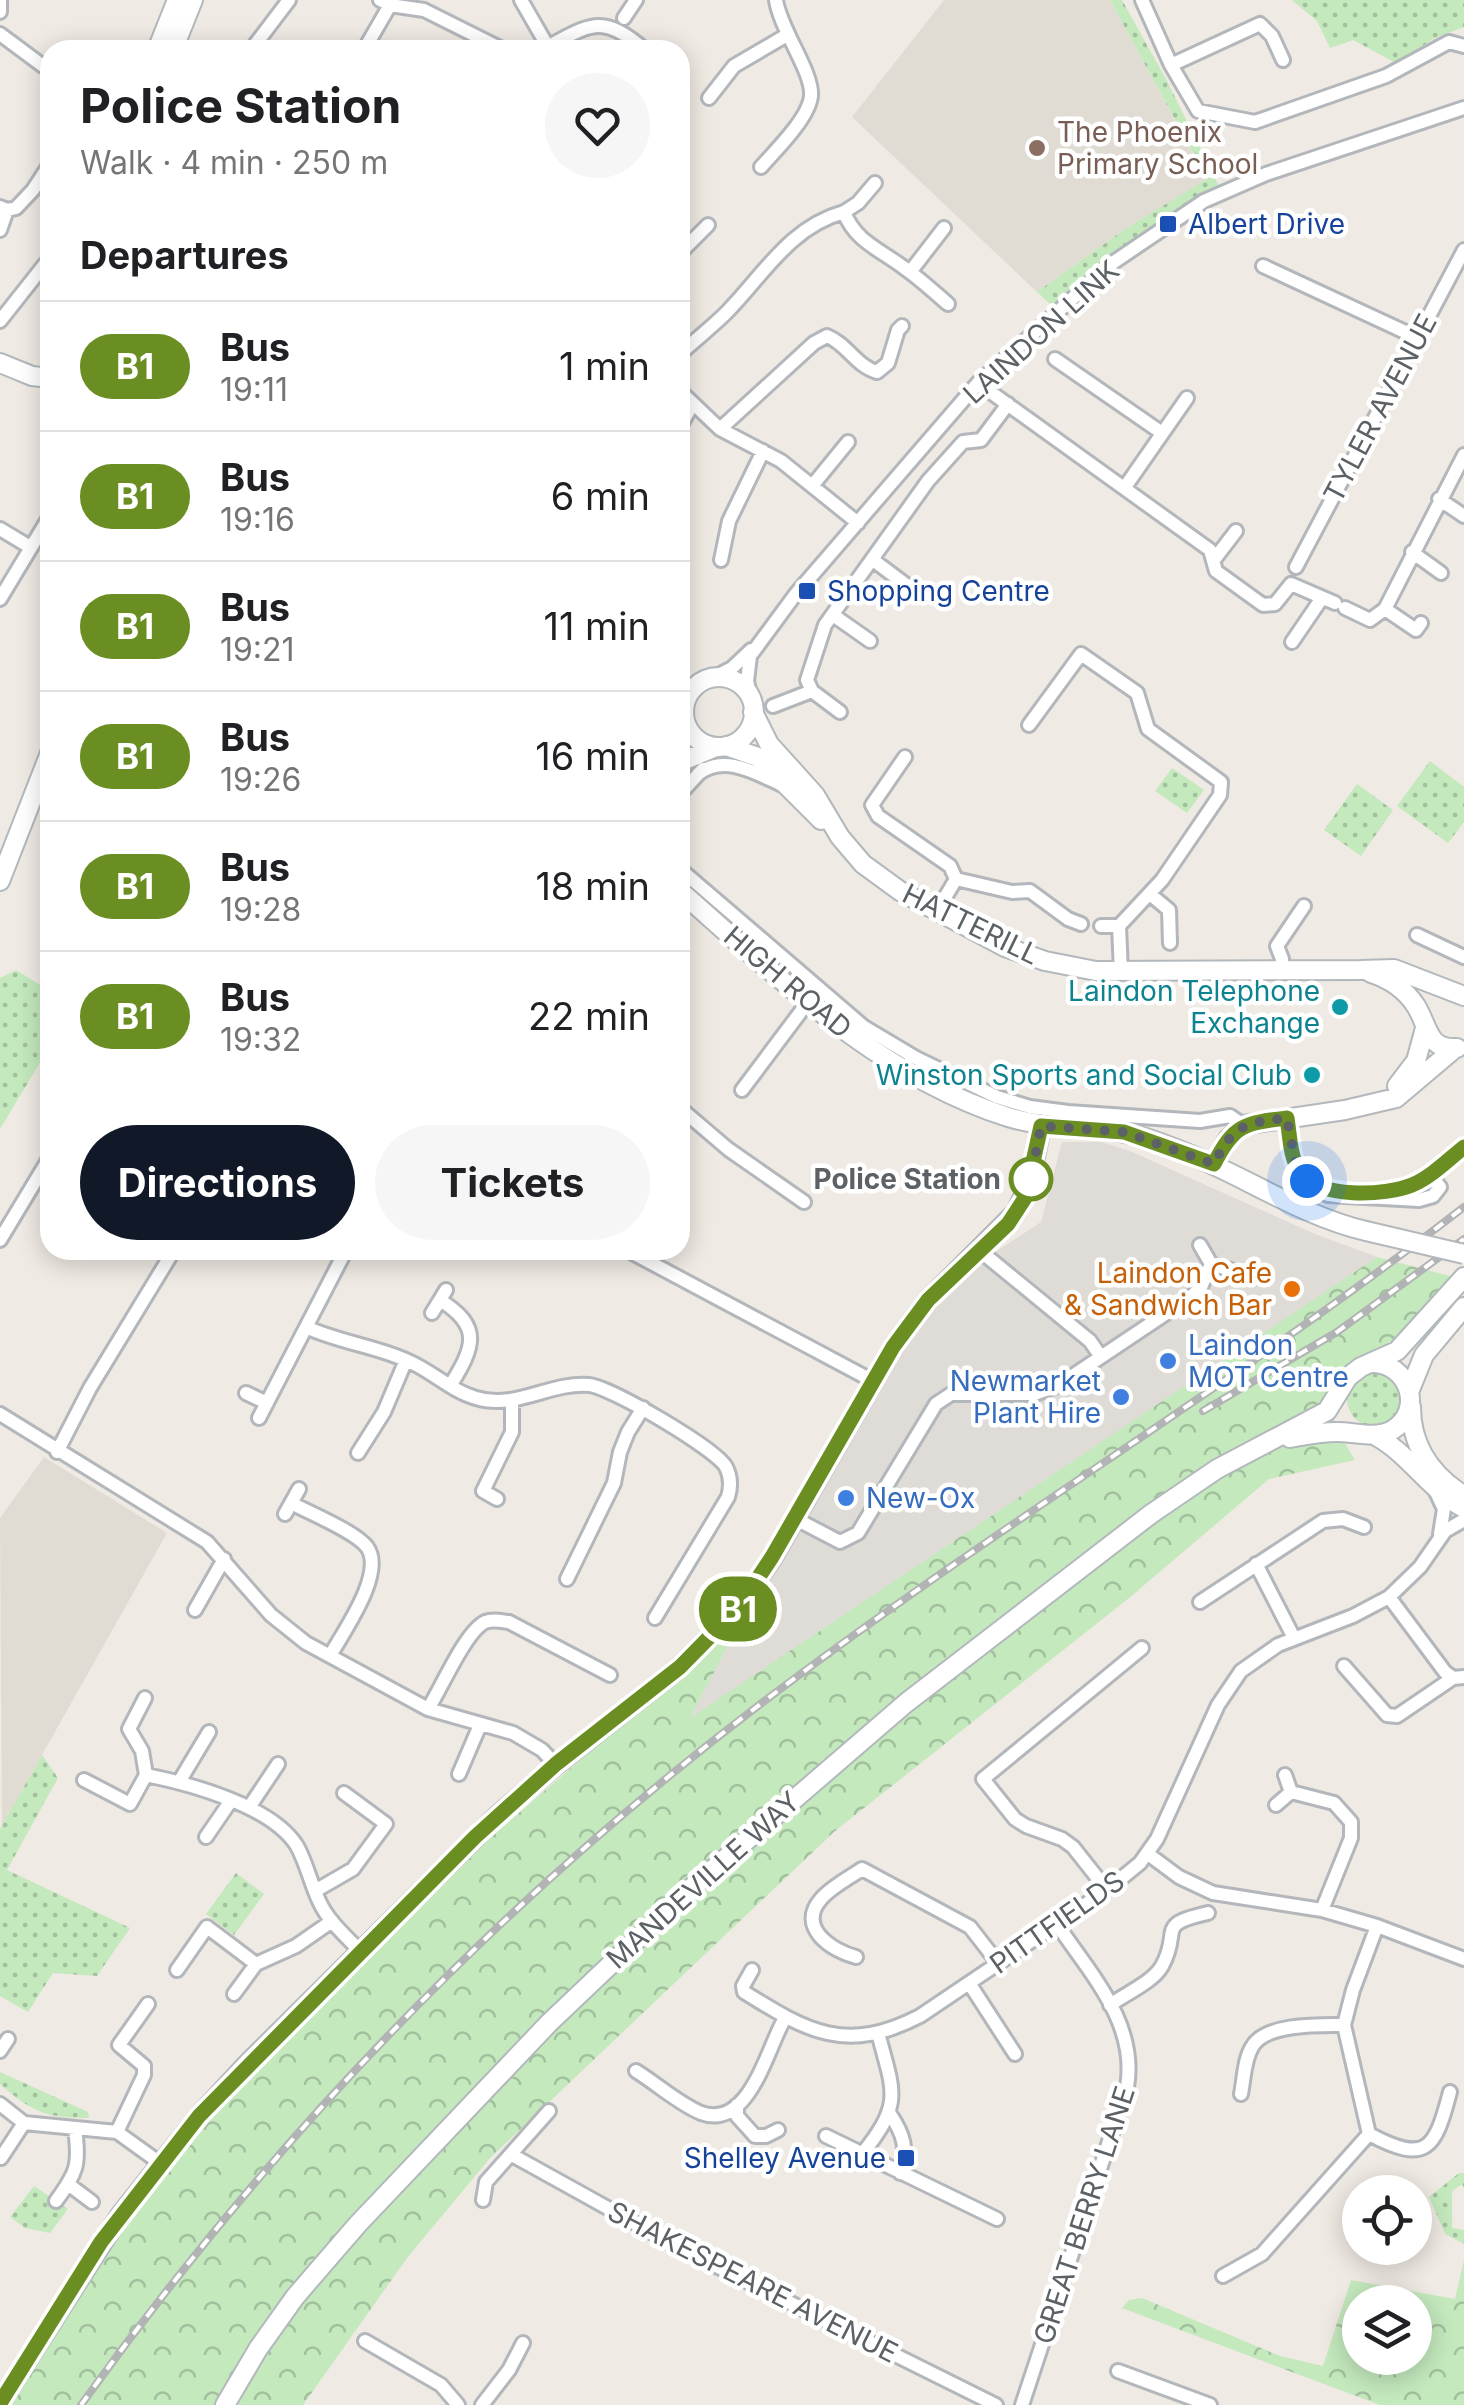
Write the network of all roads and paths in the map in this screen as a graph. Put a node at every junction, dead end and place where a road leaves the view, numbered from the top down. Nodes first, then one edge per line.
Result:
1 (0, 0) edge
2 (177, 0) edge
3 (193, 0) edge
4 (289, 0) edge
5 (520, 0) edge
6 (636, 0) edge
7 (776, 0) edge
8 (1142, 0) edge
9 (385, 3) edge
10 (425, 5) edge
11 (0, 12) edge
12 (624, 18) dead end
13 (0, 34) edge
14 (787, 35) junction
15 (161, 40) edge
16 (177, 40) edge
17 (259, 40) edge
18 (368, 40) edge
19 (486, 40) edge
20 (541, 40) edge
21 (563, 40) edge
22 (633, 40) edge
23 (1464, 46) edge
24 (1283, 60) dead end
25 (40, 64) edge
26 (1171, 65) junction
27 (710, 98) dead end
28 (1464, 108) edge
29 (760, 167) dead end
30 (40, 179) edge
31 (876, 183) dead end
32 (3, 208) edge
33 (844, 212) junction
34 (708, 226) dead end
35 (944, 228) dead end
36 (0, 230) edge
37 (690, 243) edge
38 (1464, 250) edge
39 (1263, 266) dead end
40 (40, 270) edge
41 (910, 272) junction
42 (948, 304) dead end
43 (0, 321) edge
44 (902, 326) dead end
45 (1416, 337) junction
46 (690, 345) edge
47 (1056, 359) dead end
48 (0, 363) edge
49 (40, 377) edge
50 (978, 384) junction
51 (1187, 398) dead end
52 (690, 403) edge
53 (1008, 404) junction
54 (692, 405) junction
55 (690, 409) edge
56 (720, 429) junction
57 (1162, 433) junction
58 (848, 442) dead end
59 (763, 451) junction
60 (1464, 454) edge
61 (812, 486) junction
62 (1125, 487) junction
63 (1440, 500) junction
64 (1464, 516) edge
65 (858, 523) junction
66 (0, 529) edge
67 (1236, 531) dead end
68 (40, 532) edge
69 (30, 547) junction
70 (1412, 552) junction
71 (1212, 556) junction
72 (722, 560) dead end
73 (873, 560) junction
74 (1296, 567) dead end
75 (1442, 572) dead end
76 (910, 587) dead end
77 (0, 599) edge
78 (1334, 603) junction
79 (1386, 609) junction
80 (833, 615) junction
81 (1421, 623) dead end
82 (870, 641) dead end
83 (1292, 642) dead end
84 (753, 648) junction
85 (711, 679) junction
86 (812, 691) junction
87 (690, 693) edge
88 (774, 706) dead end
89 (753, 708) junction
90 (840, 712) dead end
91 (1029, 725) dead end
92 (690, 731) edge
93 (721, 747) junction
94 (905, 757) dead end
95 (690, 758) edge
96 (698, 774) junction
97 (40, 779) edge
98 (690, 783) edge
99 (796, 793) junction
100 (840, 837) junction
101 (690, 878) edge
102 (956, 879) junction
103 (0, 881) edge
104 (1151, 895) junction
105 (690, 900) edge
106 (1304, 906) dead end
107 (938, 912) junction
108 (1081, 924) dead end
109 (1101, 926) dead end
110 (1119, 926) junction
111 (1418, 935) dead end
112 (1170, 944) dead end
113 (1464, 956) edge
114 (1360, 970) junction
115 (1281, 971) junction
116 (1121, 972) junction
117 (1462, 995) edge
118 (808, 1002) junction
119 (1424, 1025) junction
120 (1460, 1047) edge
121 (742, 1090) dead end
122 (1373, 1104) junction
123 (690, 1117) edge
124 (1287, 1118) junction
125 (1244, 1125) junction
126 (1041, 1126) junction
127 (1214, 1164) junction
128 (40, 1174) edge
129 (1312, 1184) junction
130 (804, 1202) dead end
131 (0, 1240) edge
132 (1200, 1245) dead end
133 (980, 1250) junction
134 (1464, 1254) edge
135 (168, 1260) edge
136 (341, 1260) edge
137 (646, 1260) edge
138 (1211, 1264) junction
139 (1234, 1271) dead end
140 (1464, 1276) edge
141 (1464, 1307) edge
142 (432, 1313) dead end
143 (306, 1327) junction
144 (1100, 1357) junction
145 (406, 1360) junction
146 (1369, 1364) junction
147 (874, 1381) junction
148 (450, 1386) junction
149 (1341, 1390) junction
150 (246, 1393) dead end
151 (1410, 1397) junction
152 (512, 1402) junction
153 (267, 1403) junction
154 (643, 1408) junction
155 (0, 1414) edge
156 (259, 1418) dead end
157 (1370, 1434) junction
158 (1266, 1445) junction
159 (58, 1452) junction
160 (358, 1453) dead end
161 (1432, 1487) junction
162 (299, 1489) dead end
163 (1464, 1495) edge
164 (496, 1499) dead end
165 (1464, 1508) edge
166 (794, 1518) junction
167 (1464, 1520) edge
168 (1364, 1527) dead end
169 (1437, 1541) junction
170 (224, 1559) junction
171 (1256, 1564) junction
172 (568, 1578) dead end
173 (1389, 1597) junction
174 (1200, 1602) dead end
175 (195, 1610) dead end
176 (655, 1618) dead end
177 (1294, 1638) junction
178 (1142, 1648) dead end
179 (330, 1656) junction
180 (1344, 1666) dead end
181 (610, 1675) dead end
182 (1459, 1678) edge
183 (144, 1698) dead end
184 (428, 1709) junction
185 (480, 1725) junction
186 (209, 1732) dead end
187 (278, 1764) dead end
188 (556, 1764) junction
189 (459, 1774) dead end
190 (146, 1775) junction
191 (1285, 1775) dead end
192 (84, 1780) dead end
193 (179, 1782) junction
194 (1290, 1792) junction
195 (344, 1794) dead end
196 (230, 1802) junction
197 (1276, 1805) dead end
198 (250, 1806) junction
199 (206, 1837) dead end
200 (1148, 1854) junction
201 (1107, 1890) junction
202 (315, 1891) junction
203 (1322, 1910) junction
204 (1208, 1913) dead end
205 (332, 1921) junction
206 (1057, 1924) junction
207 (1377, 1926) junction
208 (360, 1951) junction
209 (1463, 1956) edge
210 (856, 1957) dead end
211 (998, 1963) junction
212 (256, 1964) junction
213 (177, 1970) dead end
214 (752, 1970) dead end
215 (970, 1983) junction
216 (234, 1994) dead end
217 (148, 2004) dead end
218 (1110, 2004) junction
219 (785, 2018) junction
220 (1344, 2025) junction
221 (878, 2032) junction
222 (1015, 2054) dead end
223 (636, 2071) dead end
224 (1450, 2092) dead end
225 (1241, 2094) dead end
226 (0, 2104) edge
227 (738, 2105) junction
228 (549, 2111) dead end
229 (890, 2114) junction
230 (24, 2123) junction
231 (75, 2129) junction
232 (778, 2130) dead end
233 (118, 2132) junction
234 (1369, 2134) junction
235 (826, 2136) dead end
236 (862, 2154) junction
237 (512, 2155) junction
238 (1, 2158) edge
239 (160, 2163) junction
240 (900, 2172) junction
241 (68, 2184) junction
242 (483, 2200) dead end
243 (56, 2201) dead end
244 (92, 2202) dead end
245 (997, 2219) dead end
246 (1223, 2276) dead end
247 (365, 2341) dead end
248 (523, 2342) dead end
249 (1118, 2371) dead end
250 (0, 2403) edge
251 (225, 2405) edge
252 (458, 2405) edge
253 (482, 2405) edge
254 (996, 2405) edge
255 (1022, 2405) edge
256 (1209, 2405) edge

1 - 11 street
2 - 15 street
3 - 16 street
4 - 17 street
5 - 20 street
6 - 12 street
7 - 14 street
8 - 26 street
9 - 10 street
9 - 18 street
10 - 19 street
13 - 25 street
14 - 27 street
14 - 29 street
21 - 22 street
23 - 26 street
24 - 26 street
28 - 50 street, LAINDON LINK
30 - 32 street
31 - 33 street
32 - 36 street
33 - 41 street
33 - 46 street
34 - 37 street
35 - 41 street
38 - 45 street, TYLER AVENUE
39 - 45 street
40 - 43 street
41 - 42 street
44 - 56 street
45 - 74 street, TYLER AVENUE
47 - 57 street
48 - 49 street
50 - 53 street
50 - 65 street, LAINDON LINK
51 - 57 street
52 - 54 street
53 - 62 street
53 - 73 street
54 - 55 street
54 - 56 street
56 - 59 street
57 - 62 street
58 - 61 street
59 - 61 street
59 - 72 street
60 - 63 street
61 - 65 street
62 - 71 street
63 - 64 street
63 - 70 street
65 - 84 street, LAINDON LINK
66 - 69 street
67 - 71 street
68 - 69 street
69 - 77 street
70 - 75 street
70 - 79 street
71 - 78 street
73 - 76 street
73 - 80 street
78 - 79 street
78 - 83 street
79 - 81 street
80 - 82 street
80 - 86 street
84 - 85 street, LAINDON LINK
84 - 89 street
85 - 87 street
85 - 89 street
86 - 88 street
86 - 90 street
89 - 93 street
89 - 100 street, HATTERILL
91 - 104 street
92 - 93 street
93 - 95 street
93 - 96 street
93 - 99 street, HATTERILL
94 - 102 street
96 - 98 street
96 - 99 street
97 - 103 street
99 - 100 street, HATTERILL
100 - 107 street, HATTERILL
101 - 125 street
102 - 107 street
102 - 108 street
104 - 110 street
104 - 112 street
105 - 118 street, HIGH ROAD
106 - 115 street
107 - 116 street, HATTERILL
109 - 110 street
110 - 116 street
111 - 113 street
114 - 115 street, HATTERILL
114 - 117 street, HATTERILL
114 - 119 street, HATTERILL
115 - 116 street, HATTERILL
117 - 119 street, HATTERILL
118 - 121 street
118 - 126 street, HIGH ROAD
119 - 120 street, HATTERILL
119 - 122 street
120 - 122 street
122 - 124 street
123 - 130 street
124 - 125 street
124 - 129 street
125 - 127 street
126 - 127 street, HIGH ROAD
126 - 133 street
127 - 134 street, HIGH ROAD, bridge
128 - 131 street
129 - 129 street
132 - 138 street
133 - 144 street
133 - 147 street
135 - 159 street
136 - 143 street
137 - 147 street
138 - 139 street
138 - 144 street
140 - 146 street, MANDEVILLE WAY
141 - 151 street
142 - 148 street
143 - 145 street
143 - 153 street
144 - 166 street
145 - 148 street
145 - 160 street
146 - 149 street, MANDEVILLE WAY
146 - 151 street
147 - 166 street
148 - 152 street
149 - 157 street
149 - 158 street, MANDEVILLE WAY
150 - 153 street
151 - 157 street
151 - 163 street
152 - 154 street
152 - 164 street
153 - 156 street
154 - 172 street
154 - 176 street
155 - 159 street
157 - 158 street, MANDEVILLE WAY
157 - 161 street
158 - 251 street, MANDEVILLE WAY
159 - 170 street
161 - 165 street
161 - 169 street
162 - 179 street
166 - 188 street
167 - 169 street, PITTFIELDS
168 - 171 street
169 - 173 street, PITTFIELDS
170 - 175 street
170 - 179 street
171 - 174 street
171 - 177 street
173 - 177 street, PITTFIELDS
173 - 182 street
177 - 200 street, PITTFIELDS
178 - 201 street
179 - 184 street
180 - 182 street
181 - 184 street
183 - 190 street
184 - 185 street
185 - 188 street
185 - 189 street
186 - 193 street
187 - 198 street
188 - 208 street
190 - 192 street
190 - 193 street
191 - 194 street
193 - 196 street
194 - 197 street
194 - 203 street
195 - 202 street
196 - 198 street
196 - 199 street
198 - 202 street
200 - 201 street, PITTFIELDS
200 - 203 street
201 - 206 street, PITTFIELDS
202 - 205 street
203 - 207 street
204 - 218 street
205 - 208 street
205 - 212 street
206 - 211 street, PITTFIELDS
206 - 218 street, GREAT BERRY LANE
207 - 209 street
207 - 220 street
208 - 239 street
210 - 211 street
211 - 215 street, PITTFIELDS
212 - 213 street
212 - 216 street
214 - 219 street, PITTFIELDS
215 - 221 street, PITTFIELDS
215 - 222 street
217 - 233 street
218 - 255 street, GREAT BERRY LANE
219 - 221 street, PITTFIELDS
219 - 227 street
220 - 225 street
220 - 234 street
221 - 229 street
223 - 227 street
224 - 234 street
226 - 230 street
227 - 232 street
228 - 237 street
229 - 236 street
229 - 240 street
230 - 231 street
230 - 238 street
231 - 233 street
231 - 241 street
233 - 239 street
234 - 246 street
235 - 236 street
236 - 240 street
237 - 242 street
237 - 254 street, SHAKESPEARE AVENUE
239 - 250 street
240 - 245 street
241 - 243 street
241 - 244 street
247 - 252 street
248 - 253 street
249 - 256 street

